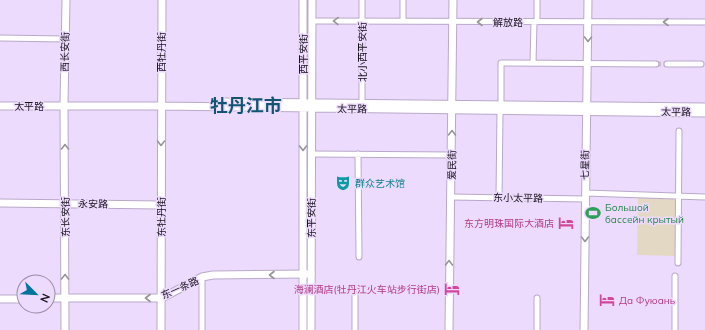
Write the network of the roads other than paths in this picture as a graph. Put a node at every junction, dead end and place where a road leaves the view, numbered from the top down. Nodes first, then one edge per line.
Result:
1 (66, 0) edge
2 (162, 0) edge
3 (303, 0) edge
4 (312, 0) edge
5 (362, 0) edge
6 (403, 0) edge
7 (453, 0) edge
8 (537, 0) edge
9 (588, 0) edge
10 (312, 21) junction
11 (362, 21) junction
12 (403, 22) junction
13 (453, 22) junction
14 (535, 22) junction
15 (588, 22) junction
16 (705, 22) edge
17 (0, 38) edge
18 (65, 39) junction
19 (533, 63) junction
20 (587, 63) junction
21 (656, 64) tunnel mouth
22 (667, 64) tunnel mouth
23 (701, 64) dead end
24 (0, 101) edge
25 (362, 103) junction
26 (64, 104) junction
27 (161, 104) junction
28 (0, 106) edge
29 (303, 106) junction
30 (311, 106) junction
31 (705, 107) edge
32 (453, 108) junction
33 (501, 108) junction
34 (586, 109) junction
35 (705, 113) edge
36 (678, 131) dead end
37 (311, 154) junction
38 (358, 154) junction
39 (452, 155) junction
40 (585, 196) junction
41 (678, 196) junction
42 (451, 197) junction
43 (705, 197) edge
44 (500, 198) junction
45 (0, 203) edge
46 (65, 204) junction
47 (161, 205) junction
48 (358, 257) dead end
49 (678, 263) dead end
50 (311, 274) junction
51 (303, 275) junction
52 (675, 276) dead end
53 (202, 278) junction
54 (356, 294) dead end
55 (16, 298) edge
56 (56, 298) edge
57 (65, 298) junction
58 (162, 298) junction
59 (537, 298) dead end
60 (0, 299) edge
61 (65, 330) edge
62 (161, 330) edge
63 (202, 330) edge
64 (303, 330) edge
65 (312, 330) edge
66 (356, 330) edge
67 (449, 330) edge
68 (537, 330) edge
69 (584, 330) edge
70 (675, 330) edge

1 - 18 main road, 西长安街
2 - 27 main road, 西牡丹街
3 - 29 main road, 西平安街
4 - 10 main road, 西平安街
5 - 11 street, 北小西平安街
6 - 12 street
7 - 13 main road, 爱民街
8 - 14 street
9 - 15 main road, 七星街
11 -> 10 street, 解放路
10 - 30 main road, 西平安街
11 - 12 street, 解放路
11 - 25 street, 北小西平安街
12 - 13 street, 解放路
14 -> 13 street, 解放路
13 - 32 main road, 爱民街
14 - 15 street, 解放路
14 - 19 street
16 -> 15 street, 解放路
15 -> 20 main road, 七星街
17 - 18 street
18 - 26 main road, 西长安街
19 - 20 street
19 - 33 street
20 - 21 street
20 - 34 main road, 七星街
22 - 23 street
24 - 26 main road, 太平路
25 - 30 main road, 太平路
25 - 32 main road, 太平路
26 - 27 main road, 太平路
26 - 28 main road, 太平路
46 -> 26 main road, 东长安街
27 - 29 main road, 太平路
27 -> 47 main road, 东牡丹街
29 - 30 main road, 太平路
29 -> 51 main road, 东平安街
30 - 32 main road, 太平路
30 - 37 main road, 东平安街
31 - 34 main road, 太平路
32 - 33 main road, 太平路
39 -> 32 main road, 爱民街
33 - 34 main road, 太平路
33 - 44 street
34 - 35 main road, 太平路
34 - 40 main road, 七星街
36 - 41 street
37 - 38 street
37 - 50 main road, 东平安街
38 - 39 street
38 - 48 street
39 - 42 main road, 爱民街
40 - 41 street, 东小太平路
40 - 44 street, 东小太平路
40 -> 69 main road, 七星街
41 - 43 street, 东小太平路
41 - 49 street
42 - 44 street, 东小太平路
67 -> 42 main road, 爱民街
45 - 46 main road, 永安路
46 - 47 main road, 永安路
57 -> 46 main road, 东长安街
47 - 58 main road, 东牡丹街
50 - 51 main road, 东一条路
50 - 65 main road, 东平安街
51 -> 53 main road, 东一条路
51 - 64 main road, 东平安街
52 - 70 street
53 - 58 main road, 东一条路
53 - 63 street
54 - 66 street
55 - 60 main road
56 - 57 main road, 东一条路
58 -> 57 main road, 东一条路
57 - 61 main road, 东长安街
58 - 62 main road, 东牡丹街
59 - 68 street

